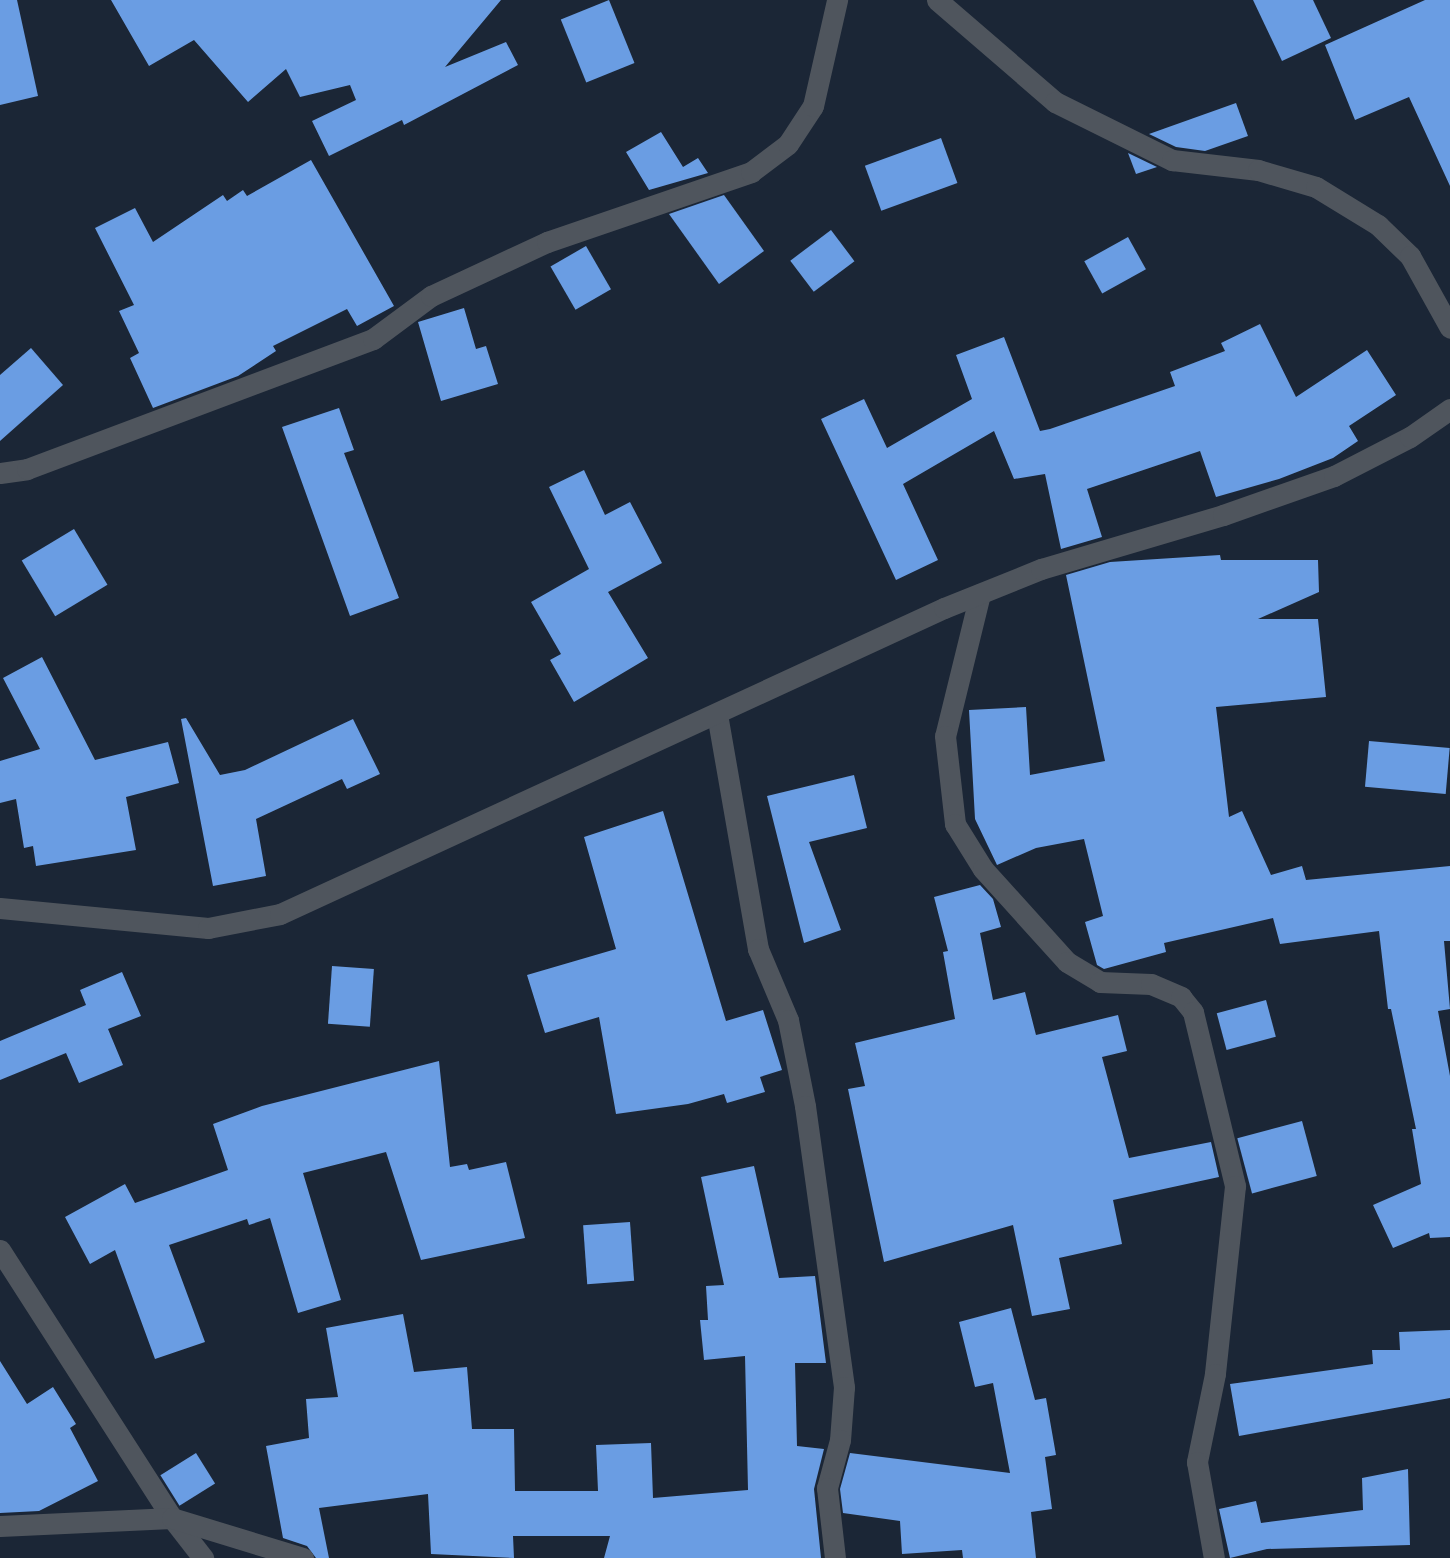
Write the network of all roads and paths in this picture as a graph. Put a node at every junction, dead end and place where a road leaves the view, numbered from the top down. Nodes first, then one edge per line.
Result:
1 (837, 0) edge
2 (937, 0) edge
3 (1450, 328) edge
4 (1450, 410) edge
5 (0, 473) edge
6 (981, 594) junction
7 (717, 713) junction
8 (0, 908) edge
9 (0, 1250) edge
10 (173, 1518) junction
11 (0, 1526) edge
12 (203, 1558) edge
13 (303, 1558) edge
14 (835, 1558) edge
15 (1214, 1558) edge

1 - 5 street
2 - 3 street
4 - 6 street
6 - 7 street
6 - 15 street
7 - 8 street
7 - 14 street
9 - 10 street
10 - 11 street
10 - 12 street
10 - 13 street

